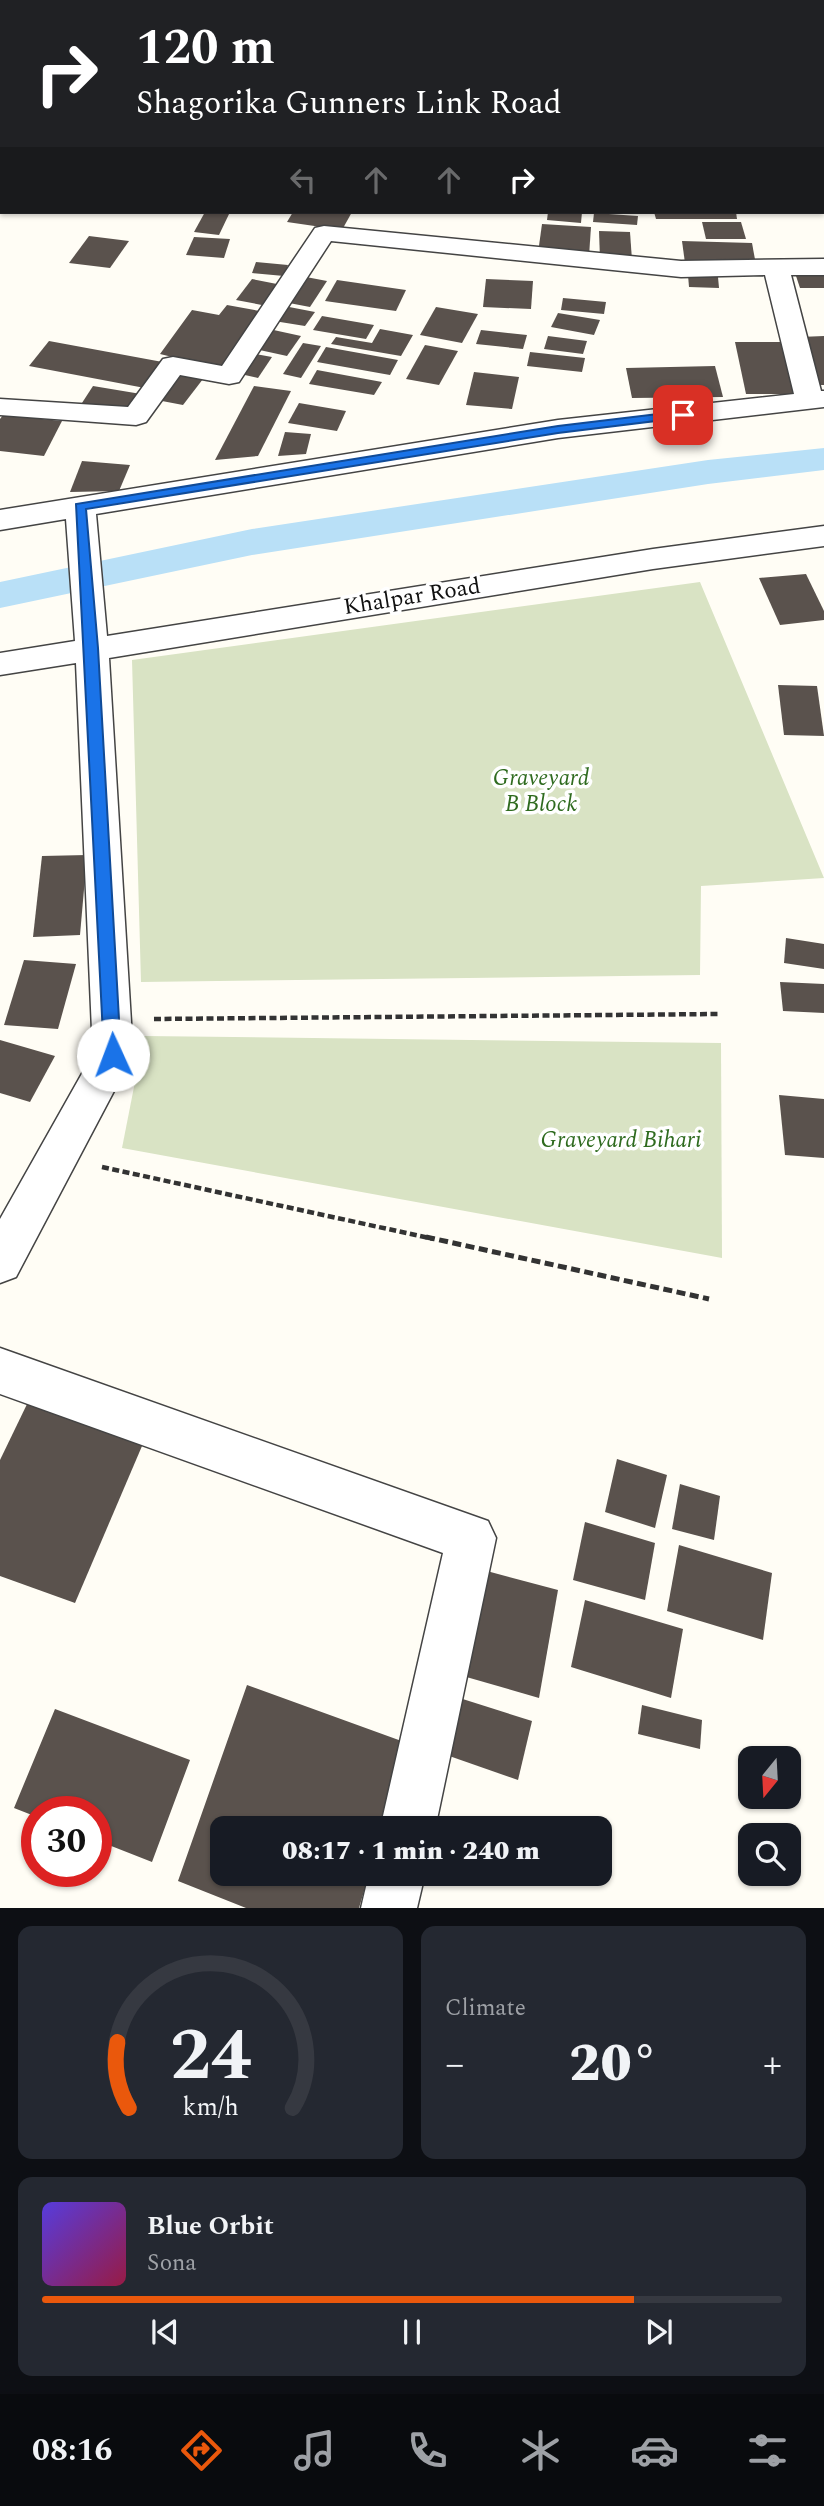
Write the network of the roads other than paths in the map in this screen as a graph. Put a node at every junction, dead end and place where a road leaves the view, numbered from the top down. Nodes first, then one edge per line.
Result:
1 (776, 267) junction
2 (824, 267) edge
3 (817, 400) edge
4 (0, 407) edge
5 (80, 506) junction
6 (0, 520) edge
7 (824, 536) edge
8 (91, 635) junction
9 (0, 664) edge
10 (0, 1262) edge
11 (0, 1370) edge
12 (410, 1816) edge
13 (394, 1886) edge
14 (389, 1908) edge

1 - 2 street
1 - 3 street
1 - 4 street
3 - 5 street
5 - 6 street
5 - 8 street
7 - 8 street, Khalpar Road
8 - 9 street, Khalpar Road
8 - 10 street
11 - 12 street
13 - 14 street

